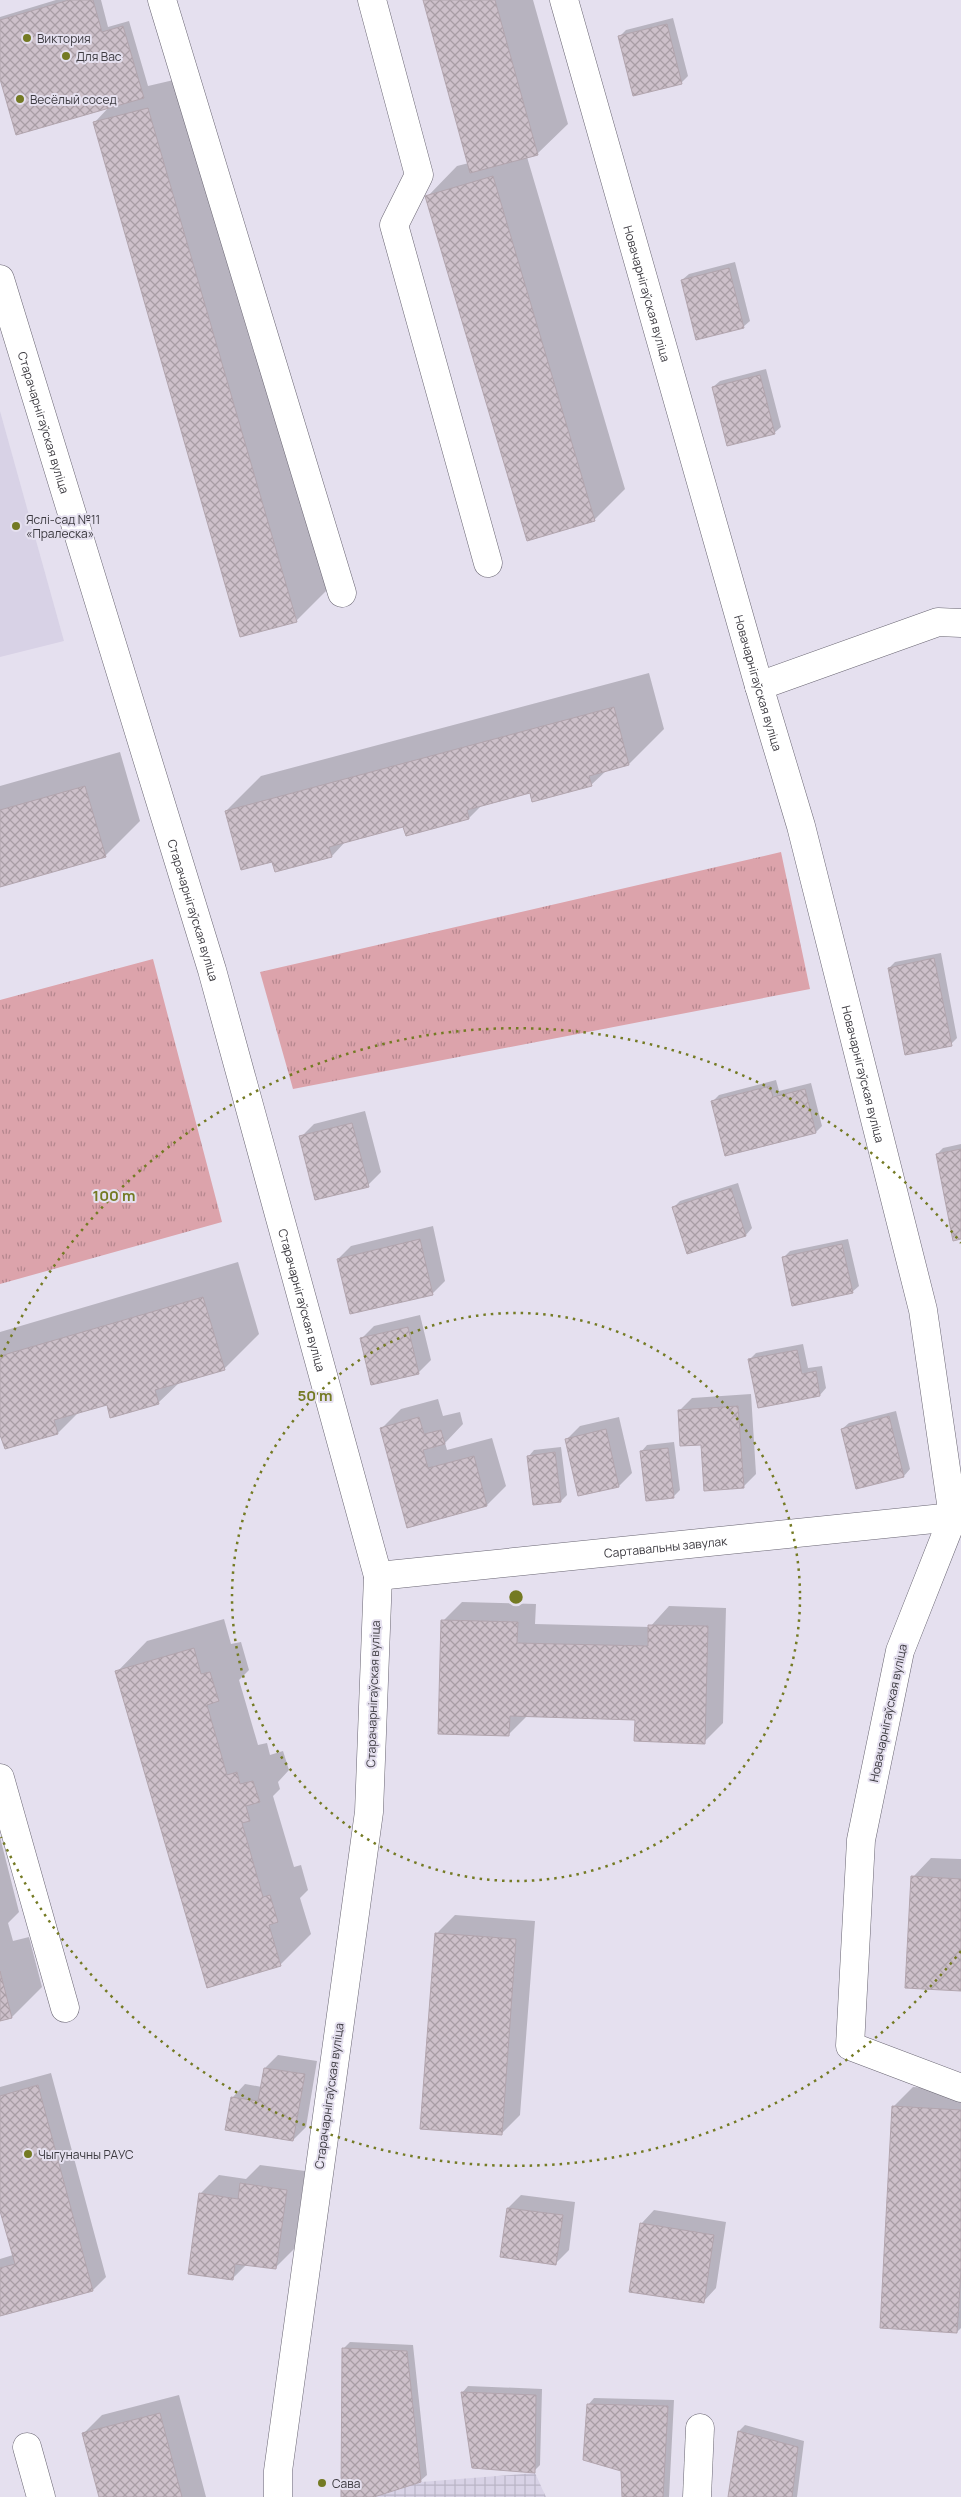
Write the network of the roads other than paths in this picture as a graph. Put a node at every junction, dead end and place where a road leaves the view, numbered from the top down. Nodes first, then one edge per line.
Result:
1 (162, 0) edge
2 (372, 0) edge
3 (564, 0) edge
4 (0, 279) edge
5 (488, 563) dead end
6 (342, 594) dead end
7 (961, 624) edge
8 (759, 686) junction
9 (953, 1517) junction
10 (378, 1576) junction
11 (0, 1778) edge
12 (65, 2008) dead end
13 (961, 2088) edge
14 (700, 2428) dead end
15 (27, 2447) dead end
16 (41, 2497) edge
17 (278, 2497) edge
18 (697, 2497) edge

1 - 6 street
2 - 5 street
3 - 8 street, Новачарнігаўская вуліца
4 - 10 street, Старачарнігаўская вуліца
7 - 8 street
8 - 9 street, Новачарнігаўская вуліца
9 - 10 street, Сартавальны завулак
9 - 13 street, Новачарнігаўская вуліца
10 - 17 street, Старачарнігаўская вуліца
11 - 12 street
14 - 18 street
15 - 16 street

